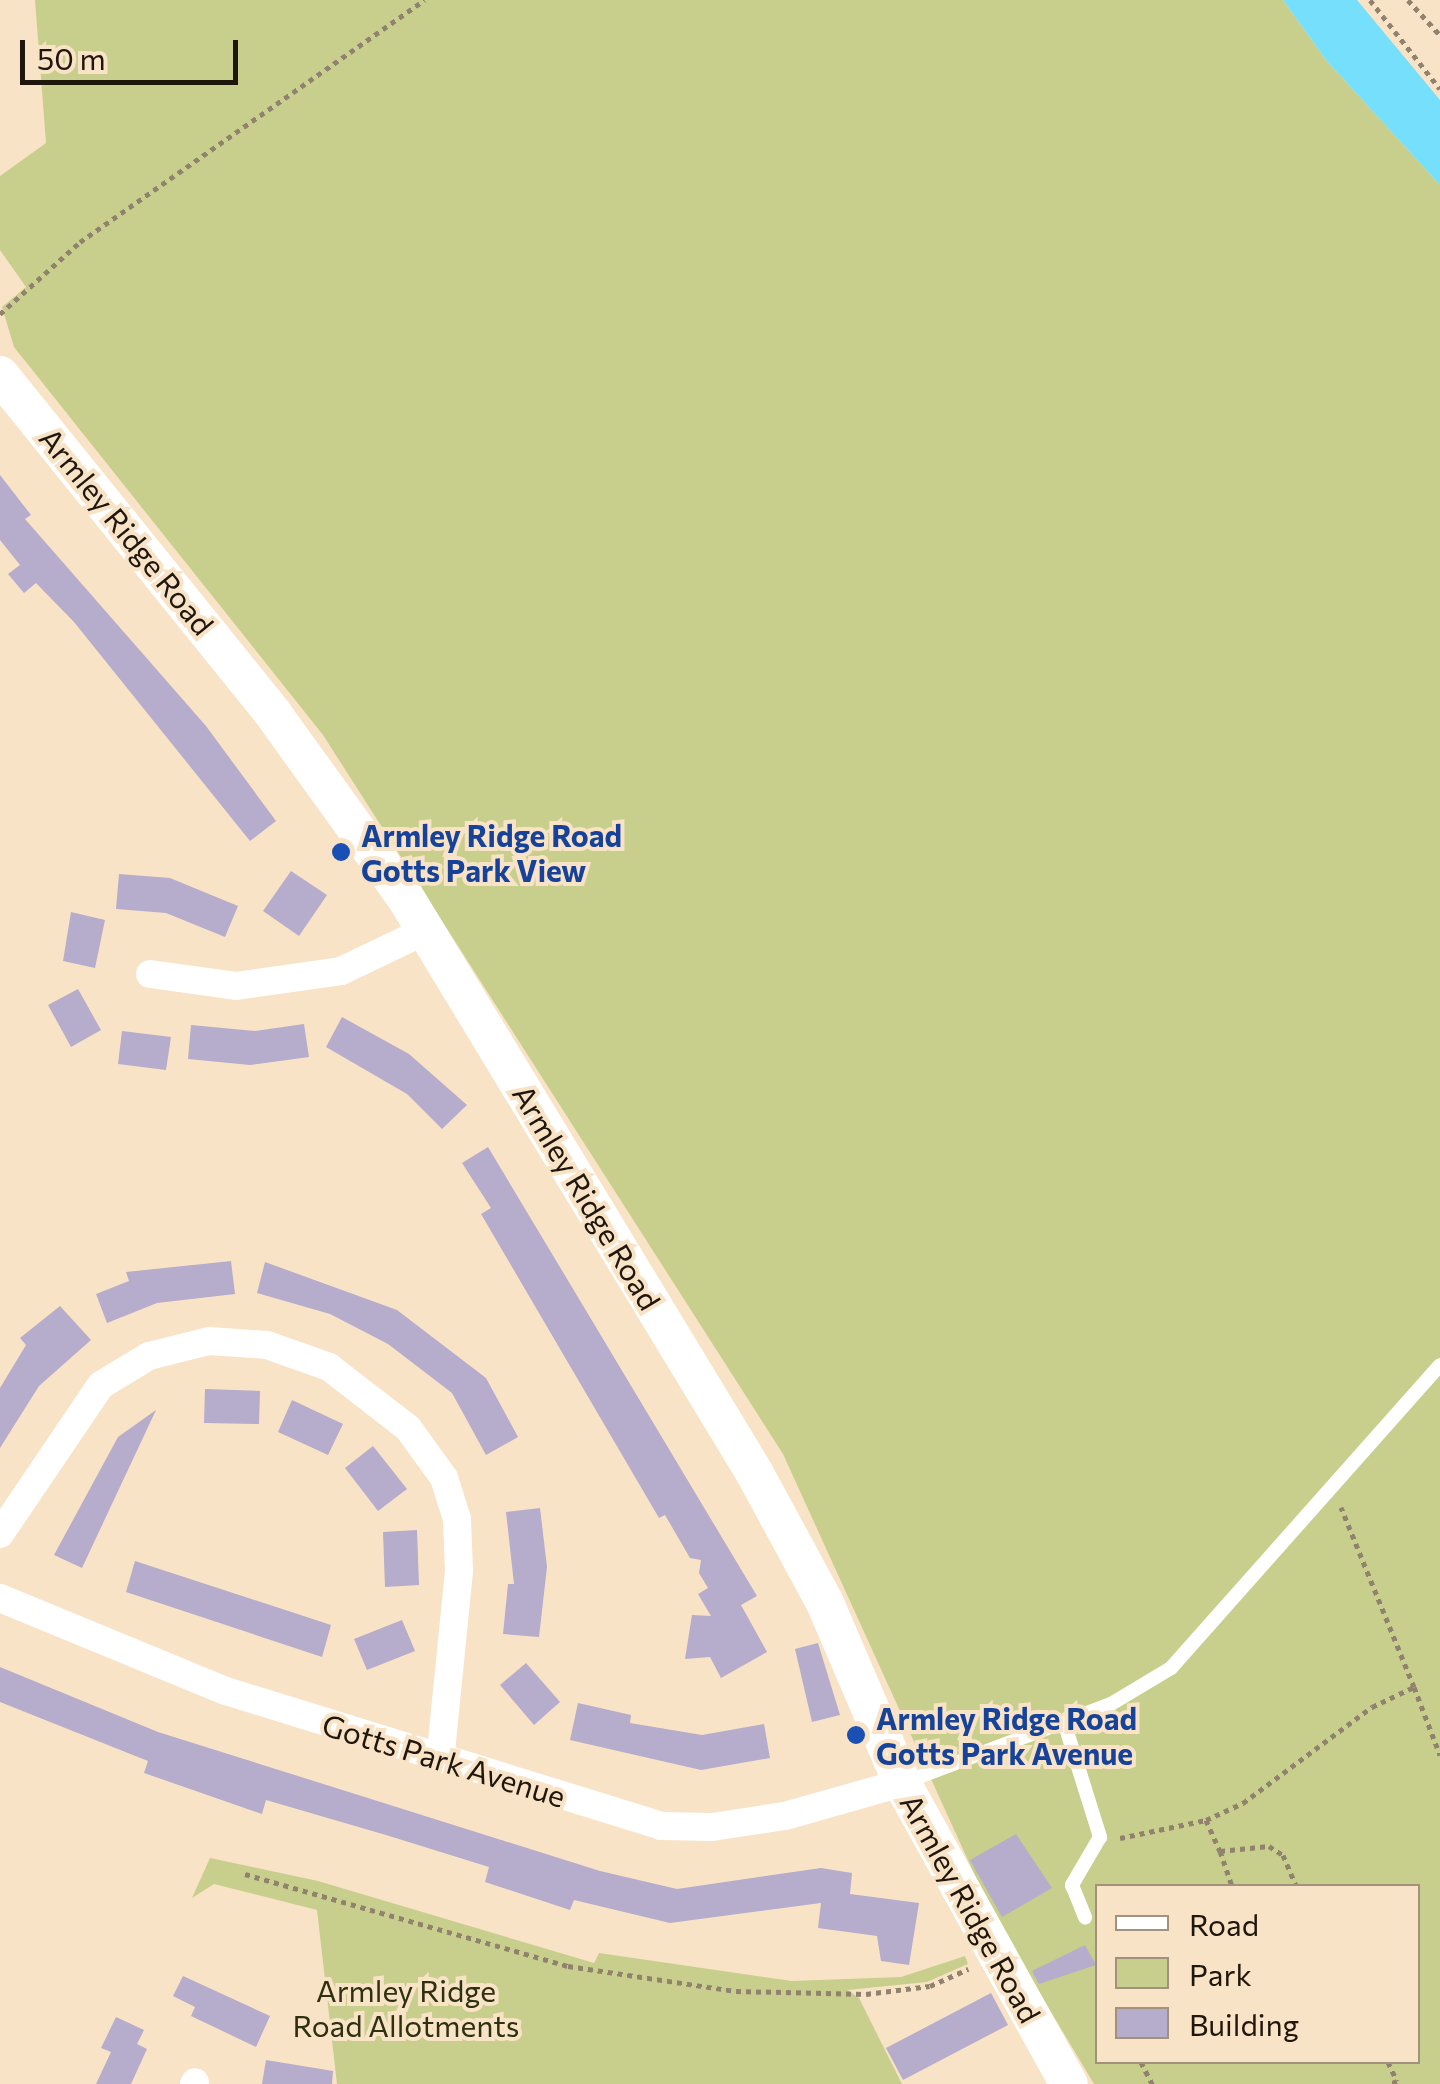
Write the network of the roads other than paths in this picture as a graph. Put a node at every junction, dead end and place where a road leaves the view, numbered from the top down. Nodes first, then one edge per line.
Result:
1 (0, 374) edge
2 (425, 931) junction
3 (150, 974) dead end
4 (1440, 1365) edge
5 (0, 1534) edge
6 (0, 1598) edge
7 (1064, 1722) junction
8 (440, 1760) junction
9 (902, 1783) junction
10 (1085, 1918) dead end
11 (1069, 2084) edge

1 - 2 street, Armley Ridge Road
2 - 3 street
2 - 9 street, Armley Ridge Road
4 - 7 lane
5 - 8 street
6 - 8 street, Gotts Park Avenue
7 - 9 lane
7 - 10 lane
8 - 9 street, Gotts Park Avenue
9 - 11 street, Armley Ridge Road

